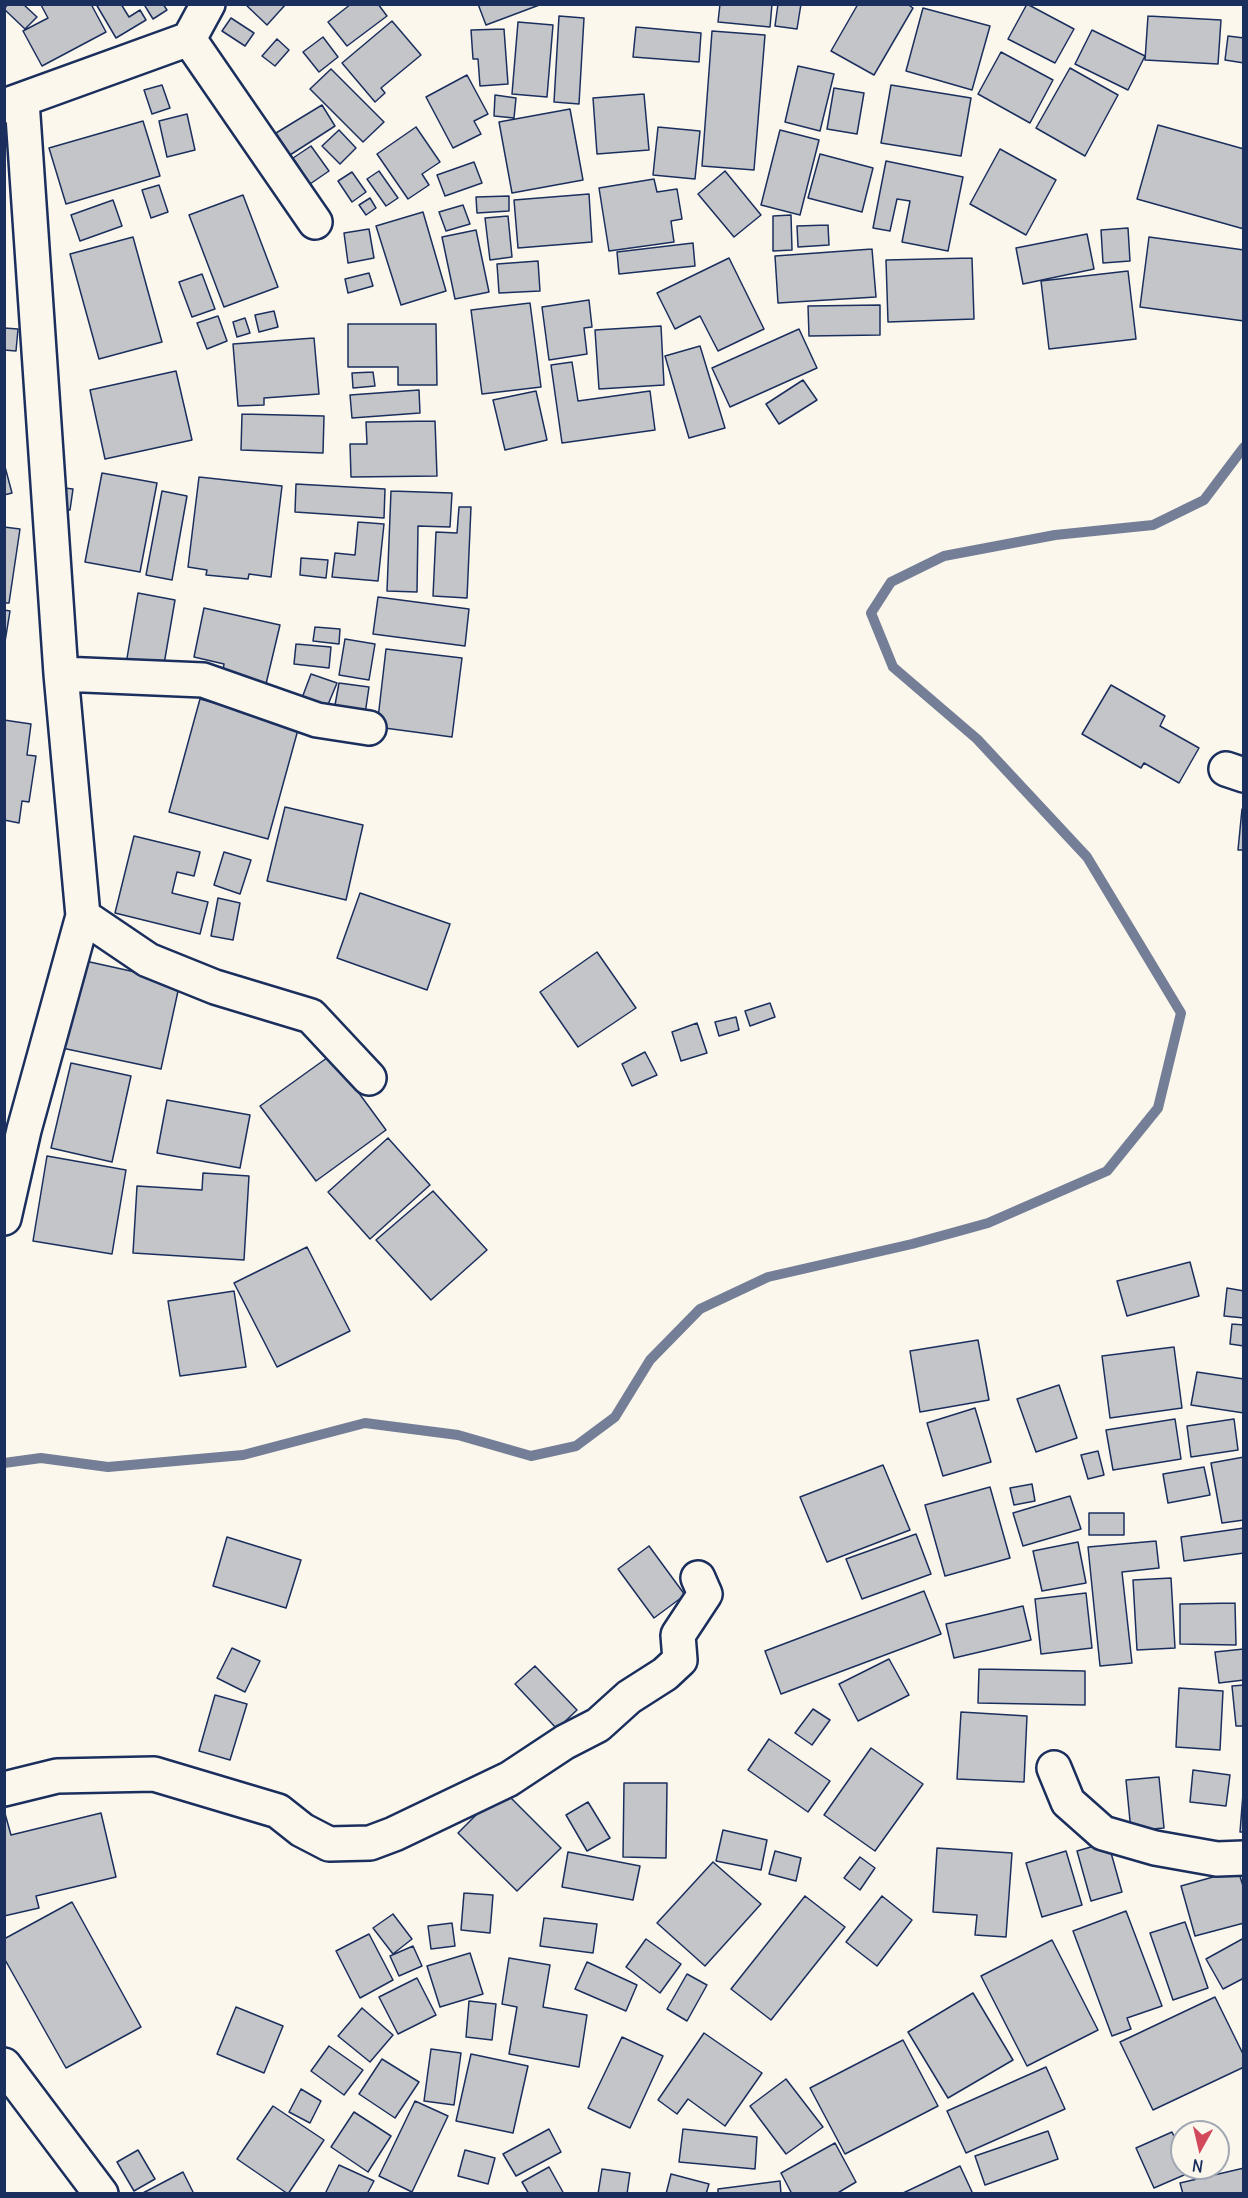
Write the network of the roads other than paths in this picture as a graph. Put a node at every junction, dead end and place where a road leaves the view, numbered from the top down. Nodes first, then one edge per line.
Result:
1 (208, 4) edge
2 (189, 39) junction
3 (13, 103) edge
4 (315, 222) dead end
5 (61, 674) junction
6 (369, 728) dead end
7 (83, 916) junction
8 (369, 1078) dead end
9 (4, 1218) edge
10 (698, 1578) dead end
11 (1054, 1768) dead end
12 (4, 1789) edge
13 (1244, 1858) edge
14 (4, 2065) edge
15 (100, 2193) edge

1 - 2 street
2 - 3 street
2 - 4 street
3 - 5 street
5 - 6 street
5 - 7 street
7 - 8 street
7 - 9 street
10 - 12 street
11 - 13 street
14 - 15 street

